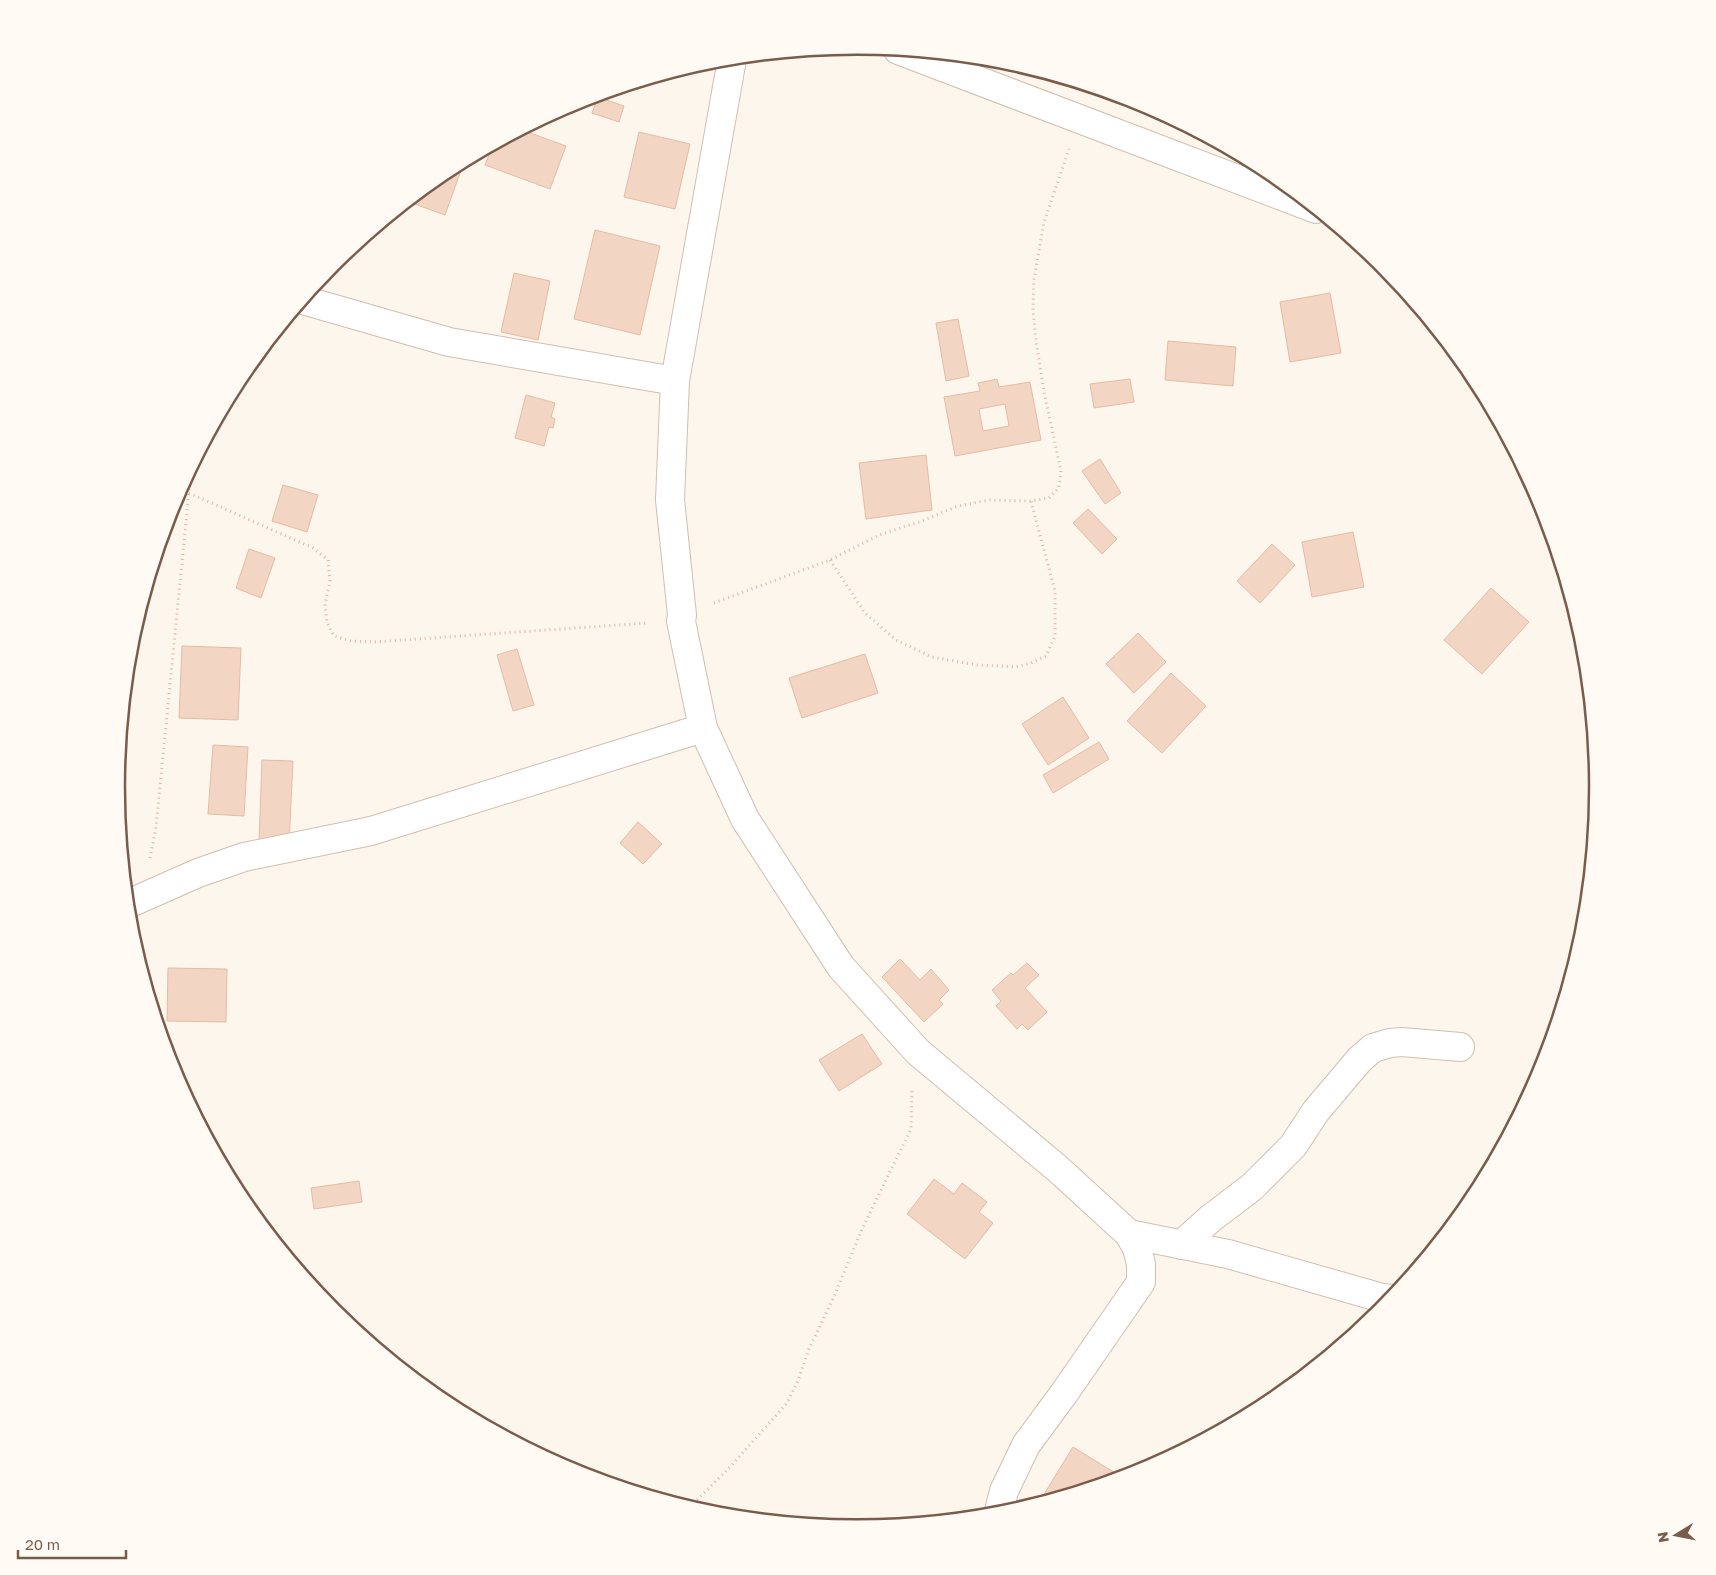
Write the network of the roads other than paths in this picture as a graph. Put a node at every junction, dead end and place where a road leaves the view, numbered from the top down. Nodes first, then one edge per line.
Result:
1 (919, 58) edge
2 (731, 66) edge
3 (1300, 203) edge
4 (310, 302) edge
5 (675, 381) junction
6 (703, 728) junction
7 (135, 901) edge
8 (1460, 1047) dead end
9 (1129, 1234) junction
10 (1181, 1245) junction
11 (1383, 1298) edge
12 (1000, 1506) edge

1 - 3 street
2 - 5 street
4 - 5 street
5 - 6 street
6 - 7 street
6 - 9 street
8 - 10 street
9 - 10 street
9 - 12 street
10 - 11 street

